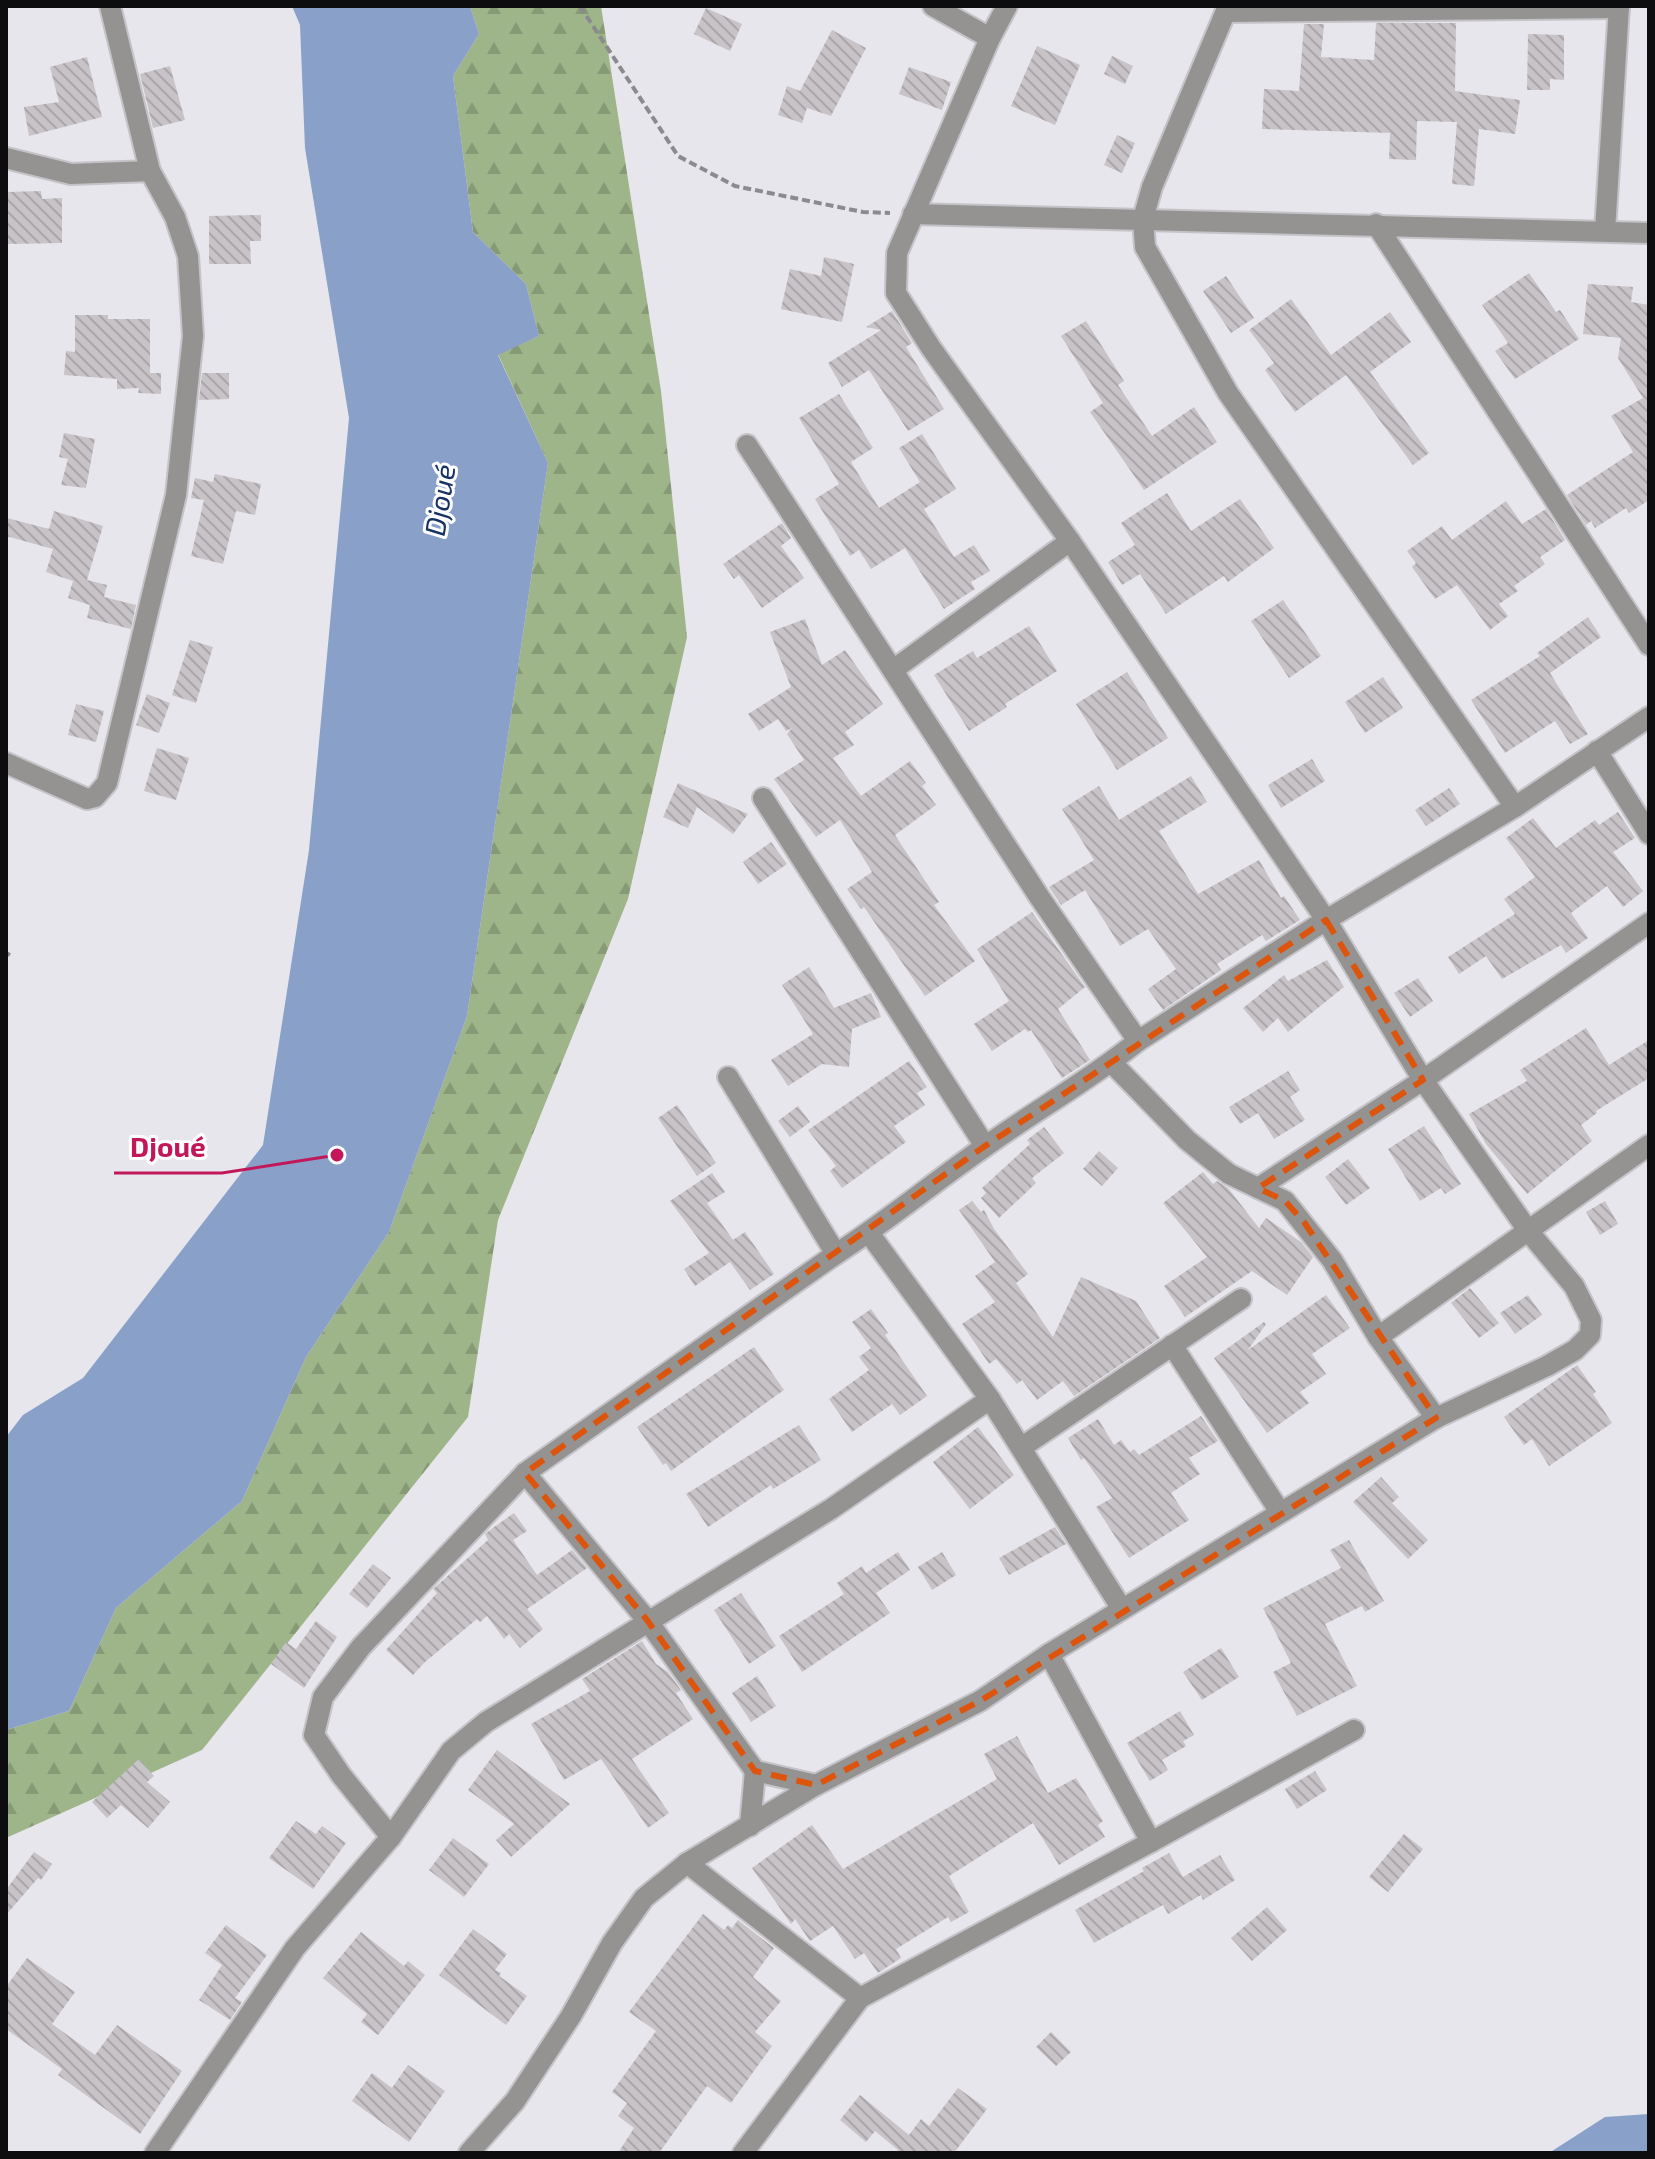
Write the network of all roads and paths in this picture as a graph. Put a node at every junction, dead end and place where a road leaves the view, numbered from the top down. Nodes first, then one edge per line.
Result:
1 (110, 6) edge
2 (580, 6) edge
3 (933, 6) edge
4 (1007, 6) edge
5 (1619, 7) edge
6 (1227, 9) edge
7 (990, 38) junction
8 (6, 158) edge
9 (150, 171) junction
10 (913, 214) junction
11 (1143, 219) junction
12 (1376, 224) junction
13 (1605, 231) junction
14 (1649, 233) edge
15 (747, 445) dead end
16 (1070, 541) junction
17 (1649, 645) edge
18 (893, 670) junction
19 (1649, 717) edge
20 (1597, 751) junction
21 (6, 763) edge
22 (763, 798) dead end
23 (1515, 807) junction
24 (1649, 834) edge
25 (1326, 920) junction
26 (1649, 923) edge
27 (1138, 1041) junction
28 (1112, 1063) junction
29 (728, 1077) dead end
30 (1423, 1080) junction
31 (1649, 1145) edge
32 (985, 1146) junction
33 (1258, 1188) junction
34 (1529, 1232) junction
35 (869, 1233) junction
36 (836, 1254) junction
37 (1241, 1299) dead end
38 (1378, 1337) junction
39 (1172, 1345) junction
40 (990, 1399) junction
41 (1436, 1418) junction
42 (1022, 1447) junction
43 (525, 1473) junction
44 (1280, 1512) junction
45 (1122, 1609) junction
46 (647, 1620) junction
47 (1049, 1654) junction
48 (1354, 1730) dead end
49 (755, 1771) junction
50 (816, 1785) junction
51 (750, 1826) junction
52 (391, 1837) junction
53 (1151, 1842) junction
54 (687, 1863) junction
55 (860, 1998) junction
56 (158, 2152) edge
57 (469, 2153) edge
58 (743, 2153) edge

1 - 9 street
2 - 10 path
3 - 7 street
4 - 7 street
5 - 6 street
5 - 13 street
6 - 11 street
7 - 10 street
8 - 9 street
9 - 21 street
10 - 11 street
10 - 16 street
11 - 12 street
11 - 23 street
12 - 13 street
12 - 17 street
13 - 14 street
15 - 18 street
16 - 18 street
16 - 25 street
18 - 27 street
19 - 20 street
20 - 23 street
20 - 24 street
22 - 32 street
23 - 25 street
25 - 27 street
25 - 30 street
26 - 30 street
27 - 28 street
28 - 32 street
28 - 33 street
29 - 36 street
30 - 33 street
30 - 34 street
31 - 34 street
32 - 35 street
33 - 38 street
34 - 38 street
34 - 41 street
35 - 36 street
35 - 40 street
36 - 43 street
37 - 39 street
38 - 41 street
39 - 42 street
39 - 44 street
40 - 42 street
40 - 46 street
41 - 44 street
42 - 45 street
43 - 46 street
43 - 52 street
44 - 45 street
45 - 47 street
46 - 49 street
46 - 52 street
47 - 50 street
47 - 53 street
48 - 53 street
49 - 50 street
49 - 51 street
50 - 51 street
51 - 54 street
52 - 56 street
53 - 55 street
54 - 55 street
54 - 57 street
55 - 58 street

